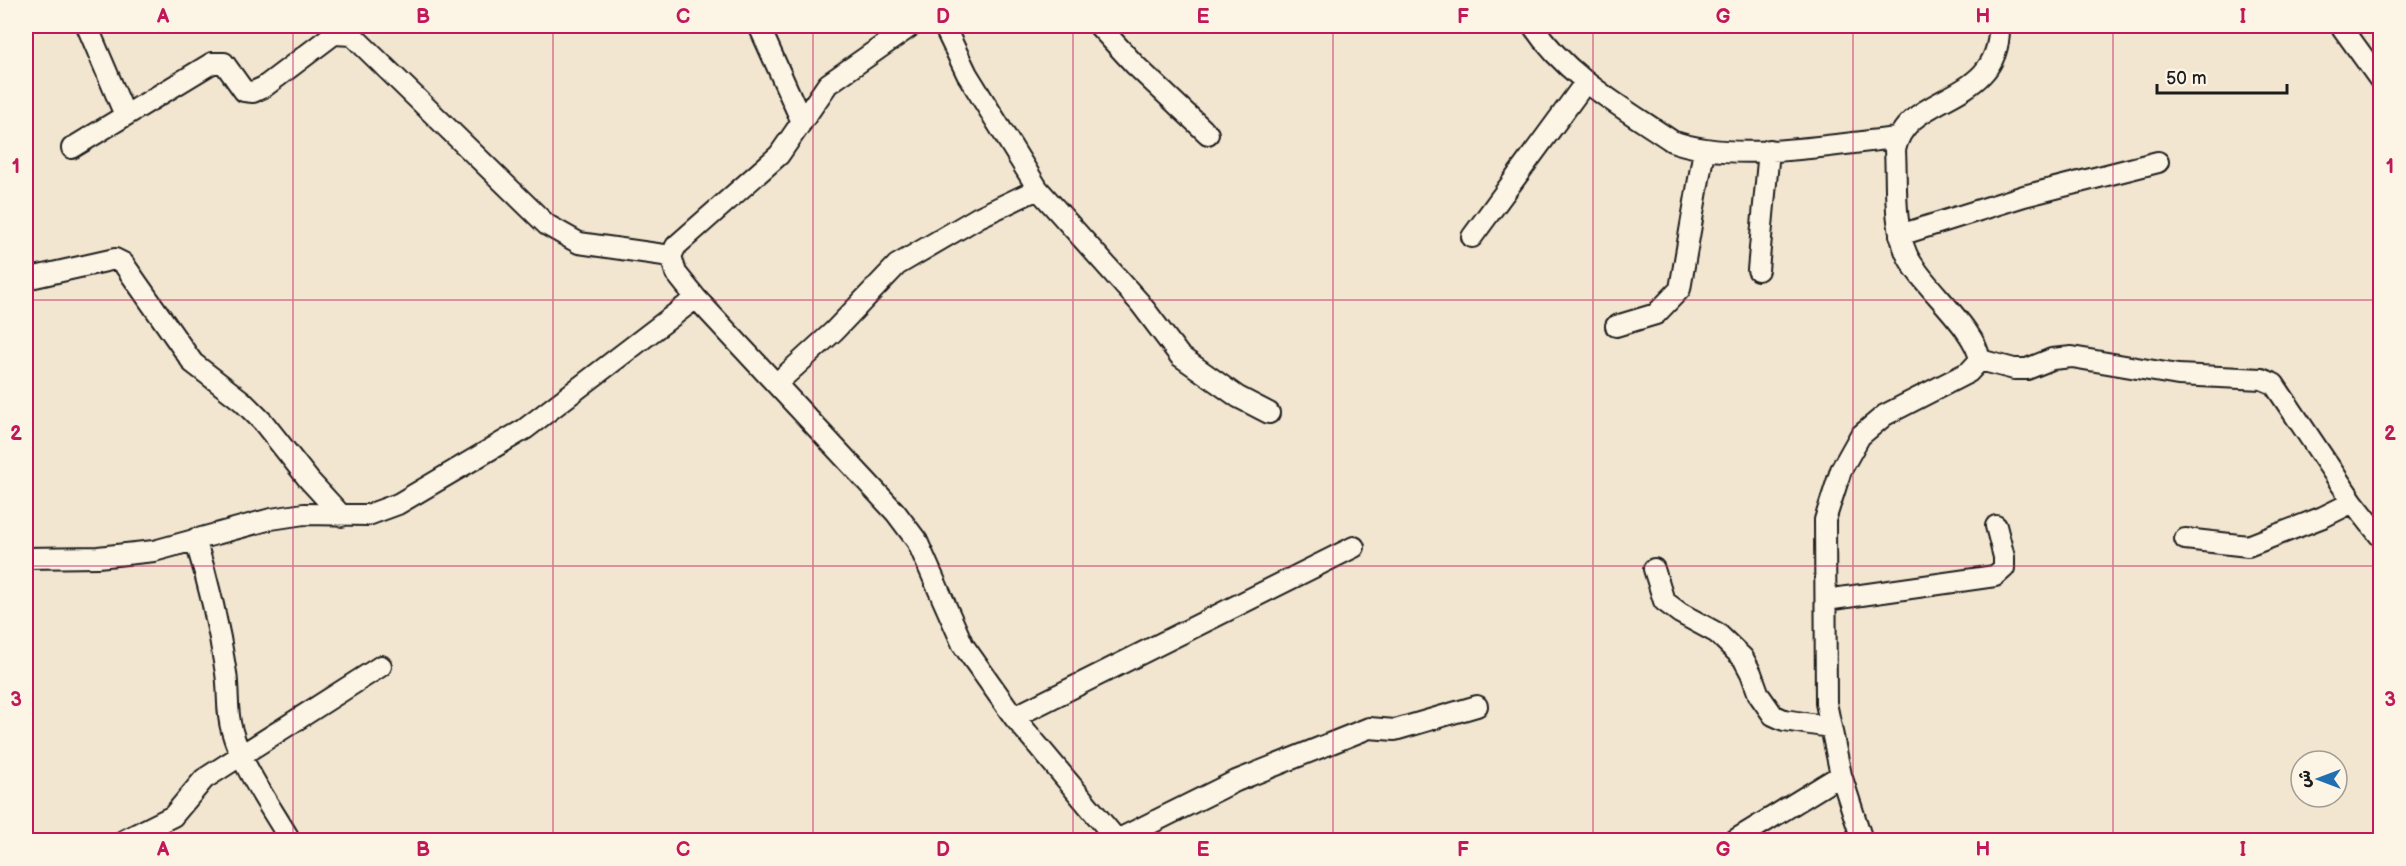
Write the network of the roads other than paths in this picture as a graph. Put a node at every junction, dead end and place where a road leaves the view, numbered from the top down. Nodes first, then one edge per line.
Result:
1 (87, 26) edge
2 (759, 26) edge
3 (911, 26) edge
4 (944, 26) edge
5 (1099, 26) edge
6 (1533, 26) edge
7 (2002, 26) edge
8 (2341, 26) edge
9 (2376, 75) edge
10 (1585, 83) junction
11 (125, 115) junction
12 (802, 122) junction
13 (1208, 134) dead end
14 (1898, 138) junction
15 (72, 148) dead end
16 (1704, 150) junction
17 (1769, 150) junction
18 (2158, 162) dead end
19 (1038, 189) junction
20 (1900, 235) junction
21 (1472, 237) dead end
22 (671, 256) junction
23 (1758, 270) dead end
24 (26, 279) edge
25 (696, 298) junction
26 (1616, 326) dead end
27 (1980, 360) junction
28 (776, 384) junction
29 (1269, 412) dead end
30 (2353, 501) junction
31 (342, 516) junction
32 (1996, 526) dead end
33 (2380, 536) edge
34 (195, 539) junction
35 (2184, 539) dead end
36 (1354, 547) dead end
37 (26, 558) edge
38 (1654, 569) dead end
39 (1826, 600) junction
40 (381, 666) dead end
41 (1477, 706) dead end
42 (1014, 717) junction
43 (1830, 728) junction
44 (242, 753) junction
45 (1841, 776) junction
46 (124, 840) edge
47 (290, 840) edge
48 (1117, 840) edge
49 (1735, 840) edge
50 (1862, 840) edge

1 - 11 street
2 - 12 street
3 - 12 street
4 - 19 street
5 - 13 street
6 - 10 street
7 - 14 street
8 - 9 street
10 - 16 street
10 - 21 street
11 - 15 street
11 - 22 street
12 - 22 street
14 - 17 street
14 - 20 street
16 - 17 street
16 - 26 street
17 - 23 street
18 - 20 street
19 - 28 street
19 - 29 street
20 - 27 street
22 - 25 street
24 - 31 street
25 - 28 street
25 - 31 street
27 - 30 street
27 - 39 street
28 - 42 street
30 - 33 street
30 - 35 street
31 - 34 street
32 - 39 street
34 - 37 street
34 - 44 street
36 - 42 street
38 - 43 street
39 - 43 street
40 - 44 street
41 - 48 street
42 - 48 street
43 - 45 street
44 - 46 street
44 - 47 street
45 - 49 street
45 - 50 street

